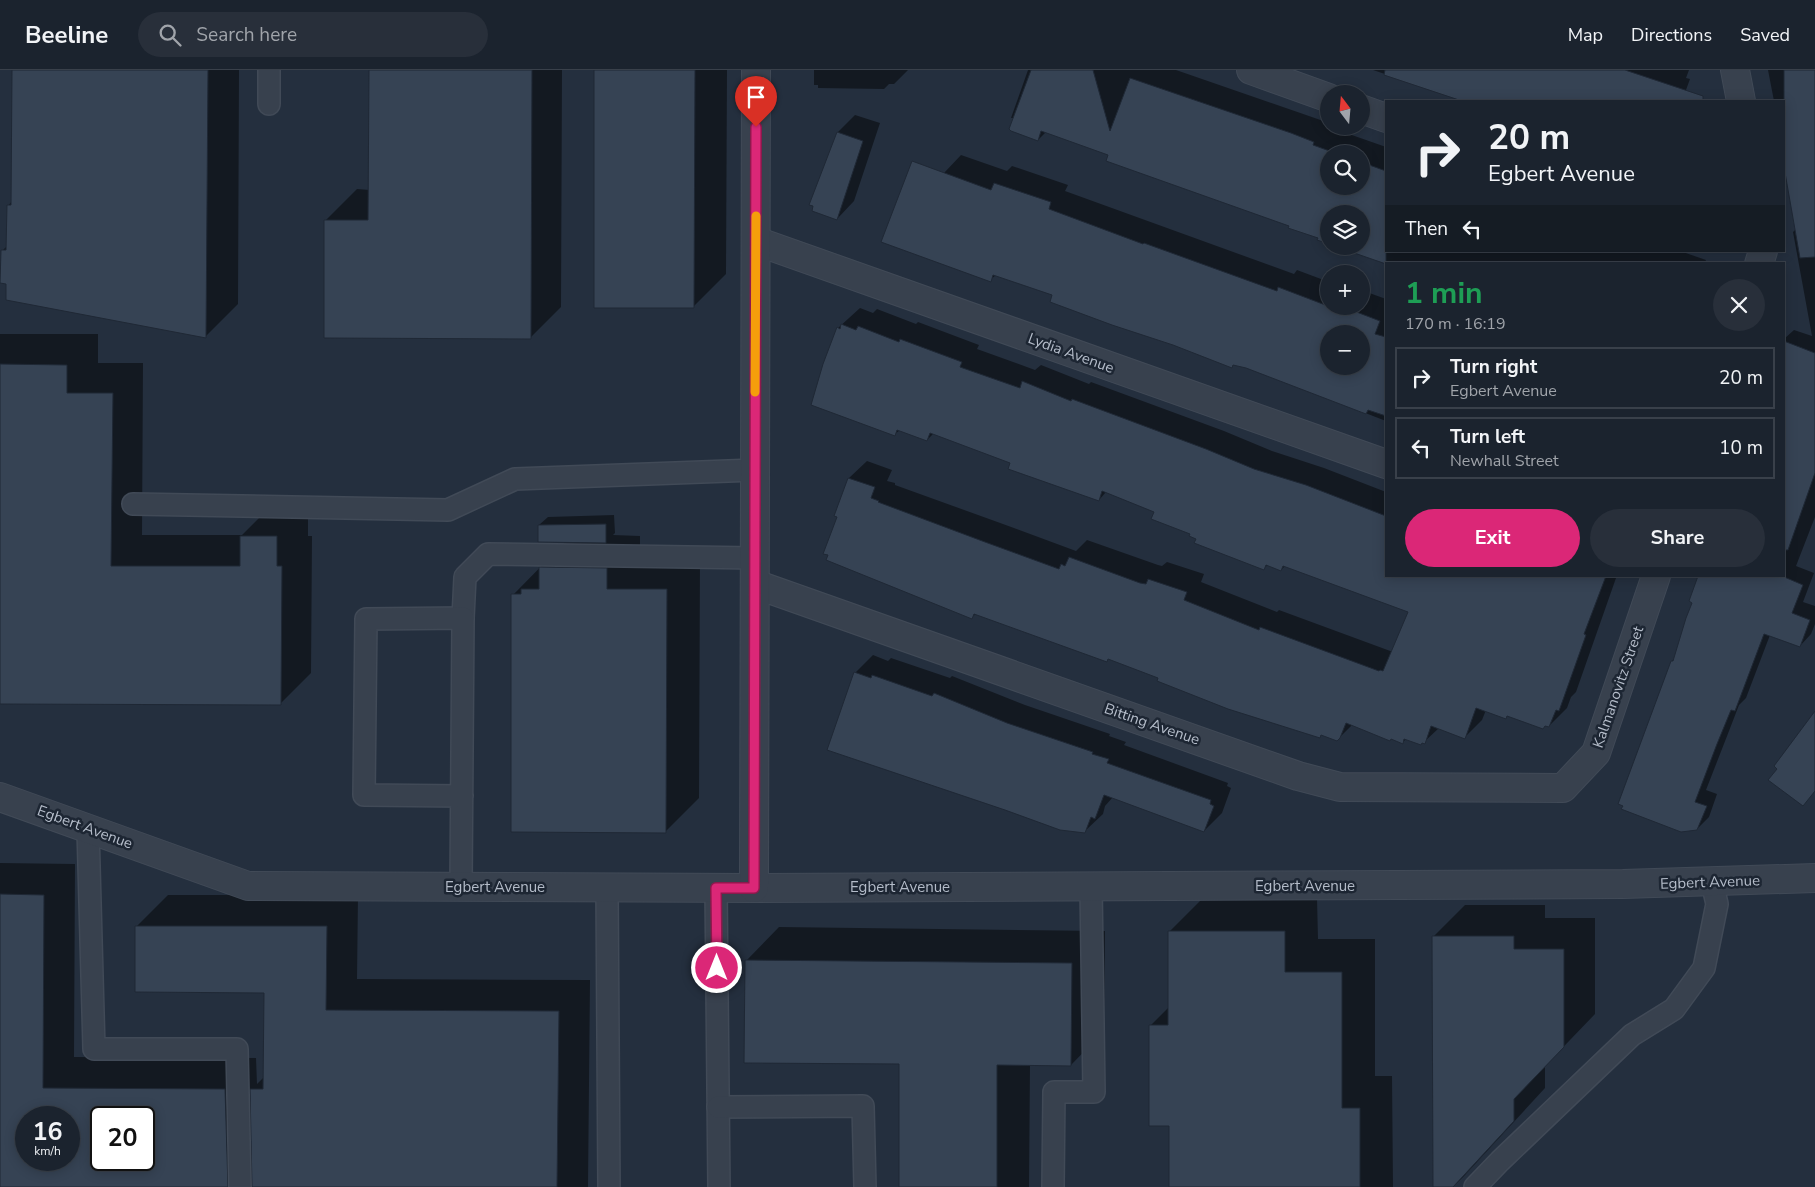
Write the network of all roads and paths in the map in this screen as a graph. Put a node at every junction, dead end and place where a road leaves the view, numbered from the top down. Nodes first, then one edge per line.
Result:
1 (269, 70) edge
2 (756, 70) edge
3 (1251, 70) edge
4 (1735, 70) edge
5 (1320, 95) edge
6 (1741, 100) edge
7 (269, 104) dead end
8 (1370, 112) edge
9 (1385, 118) edge
10 (756, 241) junction
11 (1385, 464) edge
12 (755, 470) junction
13 (132, 504) dead end
14 (755, 571) junction
15 (1656, 577) edge
16 (463, 618) junction
17 (1563, 788) joint
18 (462, 796) junction
19 (0, 797) edge
20 (88, 829) junction
21 (1815, 878) edge
22 (1712, 882) junction
23 (461, 886) junction
24 (1091, 886) junction
25 (607, 887) junction
26 (716, 888) junction
27 (754, 888) junction
28 (718, 1107) junction
29 (1496, 1164) junction
30 (240, 1187) edge
31 (609, 1187) edge
32 (719, 1187) edge
33 (865, 1187) edge
34 (1053, 1187) edge
35 (1475, 1187) edge
36 (1500, 1187) edge

1 - 7 lane
2 - 10 street
3 - 5 street
4 - 6 street
8 - 9 street
10 - 11 street, Lydia Avenue
10 - 12 street
12 - 13 lane
12 - 14 street
14 - 16 lane
14 - 17 street, Bitting Avenue
14 - 27 street
15 - 17 street, Kalmanovitz Street
16 - 18 lane
16 - 18 lane
18 - 23 lane
19 - 20 street, Egbert Avenue
20 - 23 street, Egbert Avenue
20 - 30 lane
21 - 22 street, Egbert Avenue
22 - 24 street, Egbert Avenue
22 - 29 lane
23 - 25 street, Egbert Avenue
24 - 27 street, Egbert Avenue
24 - 34 lane
25 - 26 street, Egbert Avenue
25 - 31 lane
26 - 27 street, Egbert Avenue
26 - 28 lane
28 - 32 lane
28 - 33 lane
29 - 35 lane
29 - 36 lane

